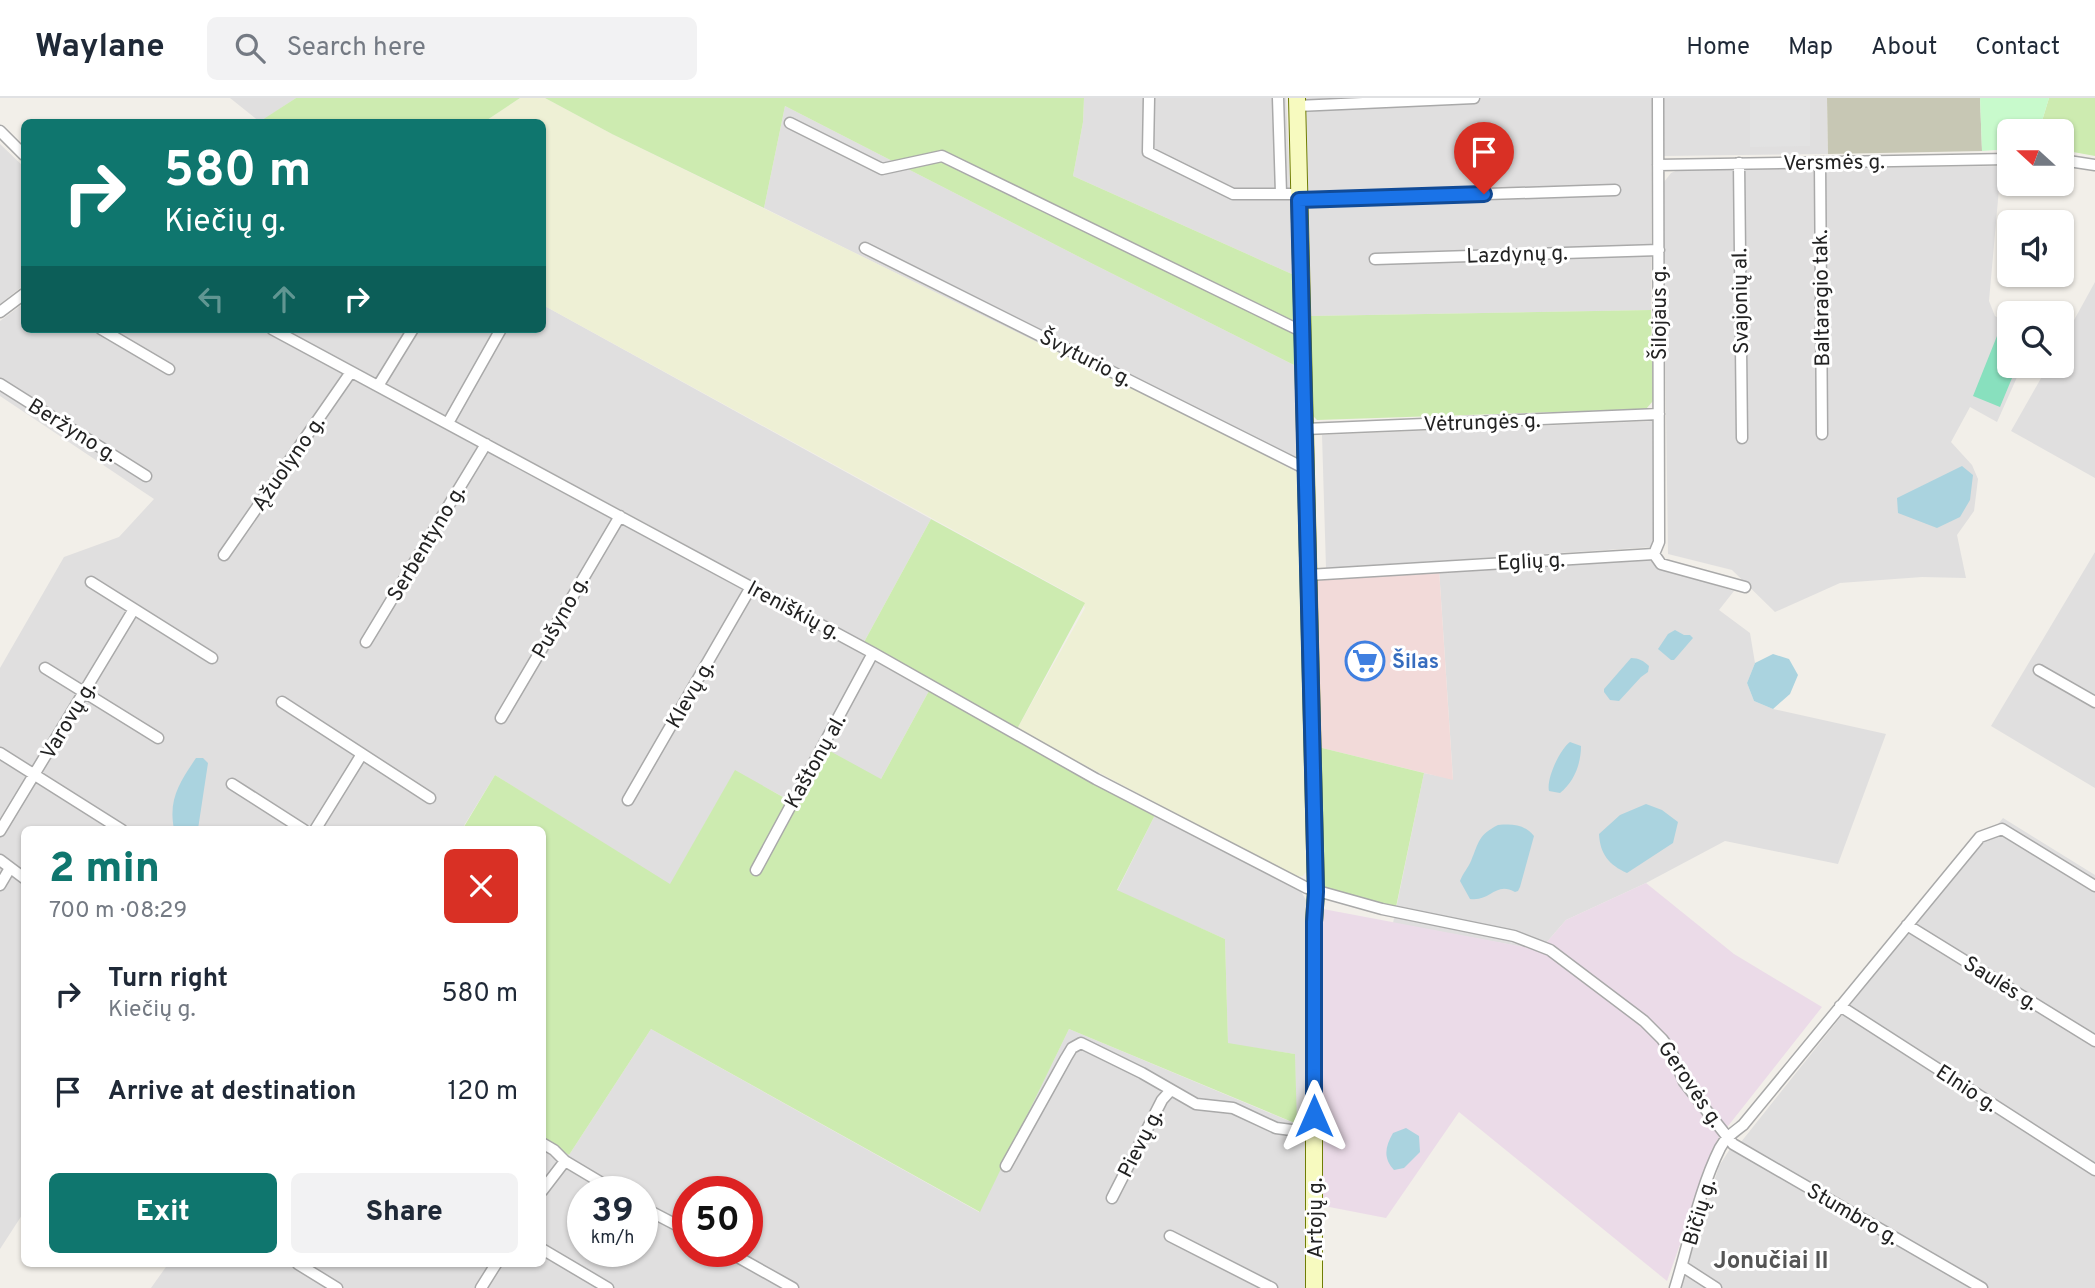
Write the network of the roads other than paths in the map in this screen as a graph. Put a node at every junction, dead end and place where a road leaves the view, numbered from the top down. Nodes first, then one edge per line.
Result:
1 (1149, 98) edge
2 (1278, 98) edge
3 (1474, 98) edge
4 (1658, 98) edge
5 (1297, 102) edge
6 (790, 123) dead end
7 (0, 131) edge
8 (21, 152) edge
9 (1997, 159) edge
10 (1820, 162) junction
11 (2074, 162) edge
12 (1739, 163) junction
13 (1658, 165) junction
14 (2095, 165) edge
15 (1615, 190) dead end
16 (1281, 193) junction
17 (1299, 197) junction
18 (865, 248) dead end
19 (1659, 250) junction
20 (1375, 258) dead end
21 (21, 296) edge
22 (0, 312) edge
23 (1303, 332) junction
24 (108, 333) edge
25 (279, 333) edge
26 (411, 333) edge
27 (499, 333) edge
28 (169, 369) dead end
29 (351, 372) junction
30 (0, 384) edge
31 (378, 386) junction
32 (1659, 414) junction
33 (448, 422) junction
34 (1305, 429) junction
35 (1822, 434) dead end
36 (1742, 438) dead end
37 (486, 444) junction
38 (1306, 469) junction
39 (146, 476) dead end
40 (620, 516) junction
41 (1654, 554) junction
42 (224, 555) dead end
43 (1308, 575) junction
44 (90, 582) dead end
45 (751, 587) junction
46 (1745, 587) dead end
47 (134, 609) junction
48 (366, 642) dead end
49 (873, 653) junction
50 (212, 658) dead end
51 (45, 668) dead end
52 (2039, 670) dead end
53 (85, 692) junction
54 (282, 702) dead end
55 (2095, 702) edge
56 (501, 718) dead end
57 (158, 738) dead end
58 (0, 753) edge
59 (362, 754) junction
60 (35, 775) junction
61 (232, 784) dead end
62 (430, 798) dead end
63 (628, 800) dead end
64 (116, 826) edge
65 (298, 826) edge
66 (317, 826) edge
67 (0, 831) edge
68 (0, 860) edge
69 (10, 868) junction
70 (756, 870) dead end
71 (21, 876) edge
72 (0, 885) edge
73 (2095, 886) edge
74 (1316, 892) junction
75 (1907, 925) junction
76 (1840, 1006) junction
77 (2095, 1041) edge
78 (1171, 1090) junction
79 (1314, 1133) junction
80 (1728, 1137) junction
81 (546, 1145) edge
82 (565, 1161) junction
83 (1006, 1166) dead end
84 (2095, 1170) edge
85 (590, 1176) edge
86 (546, 1186) edge
87 (1112, 1198) dead end
88 (1170, 1236) dead end
89 (546, 1251) edge
90 (1682, 1266) junction
91 (303, 1267) edge
92 (494, 1267) edge
93 (756, 1267) edge
94 (337, 1288) edge
95 (481, 1288) edge
96 (608, 1288) edge
97 (793, 1288) edge
98 (1272, 1288) edge
99 (1314, 1288) edge
100 (1675, 1288) edge
101 (1716, 1288) edge
102 (1982, 1288) edge

1 - 16 street
2 - 16 street
3 - 5 street
4 - 13 street, Šilojaus g.
5 - 17 main road, Artojų g.
6 - 23 street
7 - 8 street
9 - 10 street, Versmės g.
10 - 12 street, Versmės g.
10 - 35 street, Baltaragio tak.
11 - 14 street
12 - 13 street, Versmės g.
12 - 36 street, Svajonių al.
13 - 19 street, Šilojaus g.
15 - 17 street
16 - 17 street
17 - 23 main road, Artojų g.
18 - 38 street, Švyturio g.
19 - 20 street, Lazdynų g.
19 - 32 street, Šilojaus g.
21 - 22 street
23 - 34 main road, Artojų g.
24 - 28 street
25 - 29 street, Ireniškių g.
26 - 31 street
27 - 33 street
29 - 31 street, Ireniškių g.
29 - 42 street, Ąžuolyno g.
30 - 39 street, Beržyno g.
31 - 33 street, Ireniškių g.
32 - 34 street, Vėtrungės g.
32 - 41 street, Šilojaus g.
33 - 37 street, Ireniškių g.
34 - 38 main road, Artojų g.
37 - 40 street, Ireniškių g.
37 - 48 street, Serbentyno g.
38 - 43 main road, Artojų g.
40 - 45 street, Ireniškių g.
40 - 56 street, Pušyno g.
41 - 43 street, Eglių g.
41 - 46 street
43 - 74 main road, Artojų g.
44 - 47 street
45 - 49 street, Ireniškių g.
45 - 63 street, Klevų g.
47 - 50 street
47 - 53 street, Varovų g.
49 - 70 street, Kaštonų al.
49 - 74 street, Ireniškių g.
51 - 53 street
52 - 55 street
53 - 57 street
53 - 60 street, Varovų g.
54 - 59 street
58 - 60 street
59 - 62 street
59 - 66 street
60 - 64 street
60 - 67 street, Varovų g.
61 - 65 street
68 - 69 street
69 - 71 street
69 - 72 street
73 - 75 street, Gerovės g.
74 - 79 main road, Artojų g.
74 - 80 street, Gerovės g.
75 - 76 street, Gerovės g.
75 - 77 street, Saulės g.
76 - 80 street, Gerovės g.
76 - 84 street, Elnio g.
78 - 79 street
78 - 83 street
78 - 87 street, Pievų g.
79 - 99 main road, Artojų g.
80 - 90 street, Bičių g.
80 - 102 street, Stumbro g.
81 - 82 street
82 - 85 street
82 - 86 street
88 - 98 street
89 - 96 street
90 - 100 street, Bičių g.
90 - 101 street
91 - 94 street
92 - 95 street
93 - 97 street

